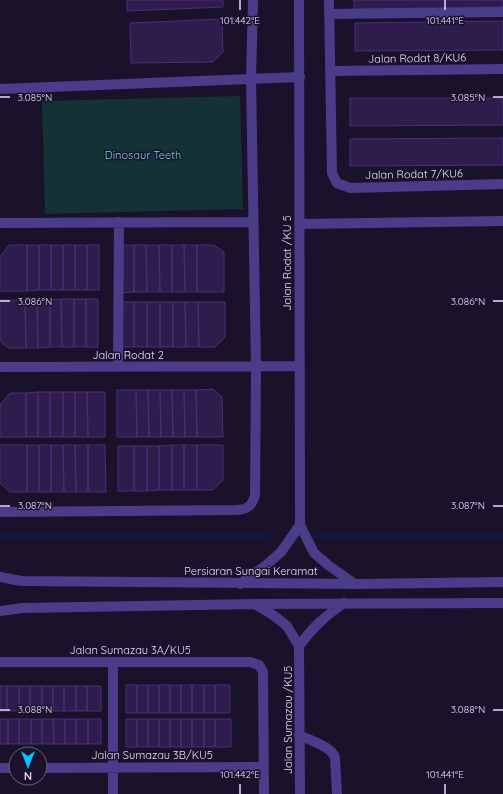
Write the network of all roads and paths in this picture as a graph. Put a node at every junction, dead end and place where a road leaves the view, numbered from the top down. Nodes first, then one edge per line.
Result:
1 (253, 0) edge
2 (299, 0) edge
3 (329, 0) edge
4 (503, 12) edge
5 (330, 14) junction
6 (503, 69) edge
7 (330, 71) junction
8 (300, 77) junction
9 (251, 79) junction
10 (0, 88) edge
11 (503, 184) edge
12 (503, 221) edge
13 (0, 222) edge
14 (119, 222) junction
15 (253, 222) junction
16 (299, 224) junction
17 (256, 366) junction
18 (299, 366) junction
19 (0, 367) edge
20 (118, 367) junction
21 (0, 512) edge
22 (300, 525) junction
23 (0, 577) edge
24 (0, 581) edge
25 (21, 581) junction
26 (503, 582) edge
27 (240, 584) junction
28 (355, 584) junction
29 (344, 603) junction
30 (503, 603) edge
31 (255, 604) junction
32 (0, 607) edge
33 (21, 608) junction
34 (0, 611) edge
35 (299, 646) junction
36 (0, 662) edge
37 (113, 662) junction
38 (299, 736) junction
39 (113, 767) junction
40 (264, 767) junction
41 (48, 768) edge
42 (113, 794) edge
43 (264, 794) edge
44 (300, 794) edge
45 (337, 794) edge

1 - 9 street
2 - 8 street, Jalan Rodat /KU 5
3 - 5 street
4 - 5 street
5 - 7 street
6 - 7 street, Jalan Rodat 8/KU6
7 - 11 street, Jalan Rodat 7/KU6
8 - 9 street
8 - 16 street, Jalan Rodat /KU 5
9 - 10 street
9 - 15 street
12 - 16 street
13 - 14 street
14 - 15 street
14 - 20 street
15 - 17 street
16 - 18 street, Jalan Rodat /KU 5
17 - 18 street, Jalan Rodat 2
17 - 20 street, Jalan Rodat 2
17 - 21 street
18 - 22 street, Jalan Rodat /KU 5
19 - 20 street, Jalan Rodat 2
22 - 27 street
22 - 28 street
23 - 25 street, Persiaran Sungai Keramat
24 - 25 street
25 - 27 street, Persiaran Sungai Keramat
26 - 28 street, Persiaran Sungai Keramat
27 - 28 street, Persiaran Sungai Keramat
29 - 30 street
29 - 31 street
29 - 35 street
31 - 33 street
31 - 35 street
32 - 33 street
33 - 34 street
35 - 38 street, Jalan Sumazau /KU5
36 - 37 street, Jalan Sumazau 3A/KU5
37 - 39 street
37 - 40 street, Jalan Sumazau 3A/KU5
38 - 44 street, Jalan Sumazau /KU5
38 - 45 street
39 - 40 street, Jalan Sumazau 3B/KU5
39 - 41 street, Jalan Sumazau 3B/KU5
39 - 42 street
40 - 43 street

